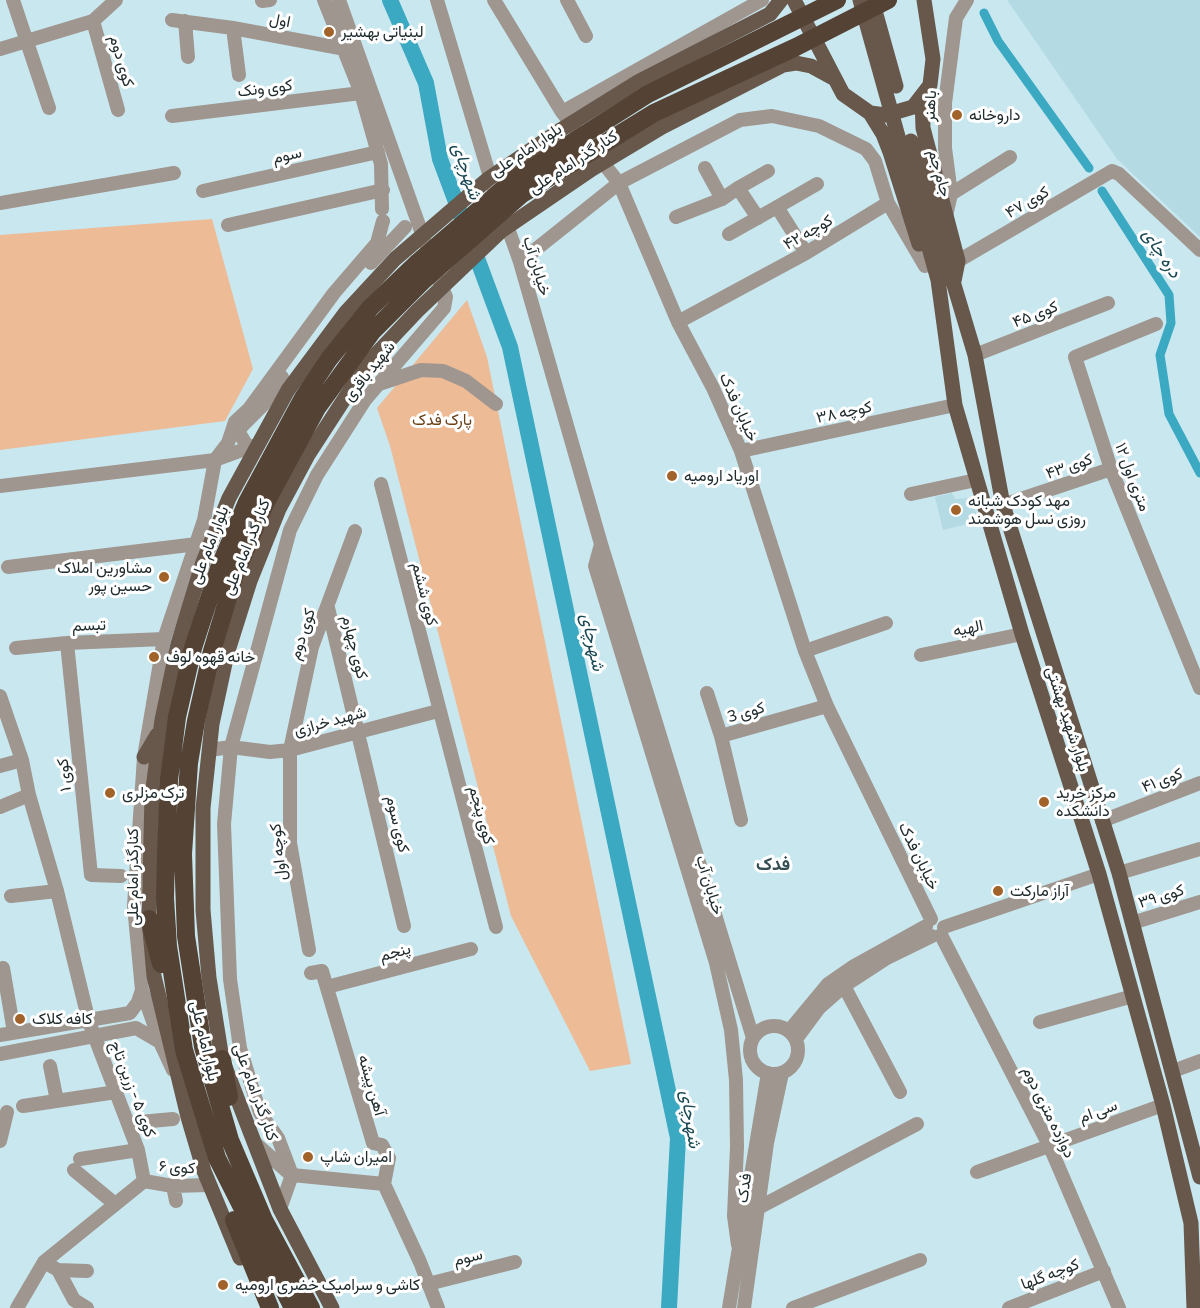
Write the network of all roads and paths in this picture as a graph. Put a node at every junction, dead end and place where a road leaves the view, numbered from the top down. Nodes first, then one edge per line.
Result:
1 (14, 0) edge
2 (116, 0) edge
3 (324, 0) edge
4 (339, 0) edge
5 (437, 0) edge
6 (494, 0) edge
7 (567, 0) edge
8 (762, 0) edge
9 (781, 0) edge
10 (795, 0) edge
11 (837, 0) edge
12 (860, 0) edge
13 (872, 0) edge
14 (888, 0) edge
15 (924, 0) edge
16 (938, 0) edge
17 (967, 0) edge
18 (928, 18) junction
19 (93, 21) junction
20 (233, 28) junction
21 (586, 36) dead end
22 (27, 40) junction
23 (0, 49) edge
24 (345, 49) junction
25 (188, 57) dead end
26 (239, 75) dead end
27 (833, 78) junction
28 (361, 93) junction
29 (918, 103) junction
30 (49, 108) dead end
31 (118, 110) dead end
32 (562, 112) junction
33 (870, 113) junction
34 (172, 116) dead end
35 (586, 144) junction
36 (378, 152) junction
37 (1010, 157) dead end
38 (705, 168) dead end
39 (768, 171) dead end
40 (174, 172) dead end
41 (517, 178) junction
42 (620, 183) junction
43 (817, 184) dead end
44 (738, 188) junction
45 (383, 190) junction
46 (202, 191) dead end
47 (951, 194) junction
48 (722, 199) junction
49 (0, 203) edge
50 (888, 203) junction
51 (777, 207) junction
52 (412, 209) junction
53 (383, 215) junction
54 (946, 216) junction
55 (676, 217) dead end
56 (758, 218) junction
57 (228, 225) dead end
58 (405, 227) junction
59 (729, 234) dead end
60 (1200, 250) edge
61 (806, 253) junction
62 (414, 254) junction
63 (958, 261) junction
64 (520, 262) junction
65 (926, 266) junction
66 (946, 282) junction
67 (423, 289) junction
68 (1108, 303) dead end
69 (678, 322) junction
70 (1156, 324) dead end
71 (975, 355) junction
72 (377, 385) junction
73 (496, 404) dead end
74 (955, 405) junction
75 (253, 446) junction
76 (741, 451) junction
77 (215, 460) junction
78 (1111, 469) junction
79 (976, 480) junction
80 (381, 484) dead end
81 (0, 486) edge
82 (911, 494) dead end
83 (1003, 505) junction
84 (355, 531) dead end
85 (197, 544) junction
86 (601, 544) junction
87 (8, 567) dead end
88 (328, 608) junction
89 (886, 624) dead end
90 (1022, 634) junction
91 (164, 639) junction
92 (67, 642) junction
93 (16, 648) dead end
94 (805, 651) junction
95 (921, 655) dead end
96 (1200, 688) edge
97 (707, 693) dead end
98 (0, 696) edge
99 (153, 698) junction
100 (827, 705) junction
101 (438, 711) junction
102 (4, 715) edge
103 (161, 725) junction
104 (359, 730) junction
105 (721, 736) junction
106 (231, 747) junction
107 (209, 750) junction
108 (290, 750) junction
109 (144, 757) junction
110 (22, 760) junction
111 (0, 766) edge
112 (1200, 783) edge
113 (29, 795) junction
114 (0, 807) edge
115 (741, 820) dead end
116 (1102, 821) junction
117 (1200, 849) edge
118 (1119, 873) junction
119 (1099, 874) junction
120 (121, 876) dead end
121 (57, 891) junction
122 (11, 896) dead end
123 (1200, 902) edge
124 (149, 919) junction
125 (1132, 923) junction
126 (404, 926) dead end
127 (495, 927) dead end
128 (935, 929) junction
129 (471, 949) dead end
130 (309, 950) dead end
131 (3, 968) dead end
132 (311, 973) dead end
133 (844, 986) junction
134 (327, 987) junction
135 (142, 990) junction
136 (1133, 996) junction
137 (89, 1022) junction
138 (1040, 1022) dead end
139 (7, 1034) edge
140 (792, 1035) junction
141 (95, 1037) junction
142 (753, 1038) junction
143 (160, 1042) junction
144 (184, 1050) junction
145 (0, 1054) edge
146 (222, 1059) junction
147 (1200, 1061) edge
148 (50, 1066) dead end
149 (1173, 1071) junction
150 (775, 1073) junction
151 (178, 1081) junction
152 (116, 1092) junction
153 (900, 1092) dead end
154 (1180, 1097) junction
155 (57, 1101) junction
156 (1163, 1105) junction
157 (24, 1106) dead end
158 (7, 1112) dead end
159 (173, 1119) dead end
160 (129, 1123) junction
161 (917, 1124) dead end
162 (0, 1142) edge
163 (255, 1143) junction
164 (1050, 1147) junction
165 (138, 1150) junction
166 (216, 1158) junction
167 (977, 1172) dead end
168 (292, 1175) junction
169 (1200, 1177) edge
170 (144, 1181) junction
171 (384, 1184) junction
172 (209, 1185) junction
173 (173, 1186) junction
174 (176, 1201) dead end
175 (115, 1204) junction
176 (758, 1208) junction
177 (280, 1209) junction
178 (264, 1220) junction
179 (738, 1245) junction
180 (920, 1260) dead end
181 (44, 1262) junction
182 (515, 1262) dead end
183 (58, 1270) junction
184 (87, 1271) dead end
185 (1104, 1271) junction
186 (428, 1284) junction
187 (17, 1308) edge
188 (87, 1308) edge
189 (269, 1308) edge
190 (293, 1308) edge
191 (311, 1308) edge
192 (332, 1308) edge
193 (438, 1308) edge
194 (729, 1308) edge
195 (744, 1308) edge
196 (792, 1308) edge
197 (1009, 1308) edge
198 (1119, 1308) edge
199 (1194, 1308) edge

1 - 22 street
2 - 19 street
3 - 24 street
4 - 52 street, شهید باقری
5 - 64 street, خیابان آب
6 - 32 street, خیابان فدک
7 - 21 street
8 - 32 street
9 - 35 main road, کنار گذر امام علی
10 - 27 main road
11 - 35 highway, بلوار امام علی
12 - 66 main road, جام جم
13 - 66 main road, جام جم
14 - 35 highway, بلوار امام علی
15 - 18 main road
16 - 18 main road
17 - 47 street, باهنر
18 - 29 main road
19 - 22 street
19 - 31 street, کوی دوم
20 - 24 street, اول
20 - 25 street, اول
20 - 26 street
22 - 23 street
22 - 30 street
24 - 28 street
27 - 33 main road
27 - 35 main road, کنار گذر امام علی
28 - 34 street, کوی ونک
28 - 36 street
29 - 33 main road
29 - 54 main road
32 - 42 street, خیابان فدک
33 - 65 main road
35 - 41 highway, بلوار امام علی
35 - 67 main road, کنار گذر امام علی
36 - 45 street
36 - 46 street, سوم
37 - 47 street
38 - 48 street
39 - 44 street
40 - 49 street
41 - 62 highway, بلوار امام علی
41 - 67 highway, بلوار امام علی
42 - 50 street
42 - 64 street
42 - 69 street, خیابان فدک
43 - 51 street
44 - 48 street
44 - 56 street
45 - 53 street
45 - 57 street
47 - 54 street, باهنر
48 - 55 street
50 - 61 street, کوچه ۴۲
50 - 65 street
51 - 56 street
51 - 61 street
52 - 53 street
52 - 58 street
52 - 72 street, شهید باقری
53 - 58 street
53 - 77 street
54 - 63 main road
56 - 59 street
58 - 75 street
60 - 63 street, کوی ۴۷
61 - 69 street, کوچه ۴۲
62 - 75 main road
62 - 144 highway, بلوار امام علی
63 - 66 main road
64 - 86 street, خیابان آب
65 - 66 main road
66 - 71 main road, جام جم
66 - 74 main road, بلوار شهید بهشتی
67 - 107 main road, کنار گذر امام علی
67 - 178 highway, بلوار امام علی
68 - 71 street, کوی ۴۵
69 - 76 street, خیابان فدک
70 - 78 street, ۱۲ متری اول
71 - 83 main road, بلوار شهید بهشتی
72 - 73 street
72 - 106 street, شهید باقری
74 - 76 street, کوچه ۳۸
74 - 79 main road, بلوار شهید بهشتی
75 - 77 street
75 - 103 main road, کنارگذر امام علی
76 - 94 street, خیابان فدک
77 - 81 street
77 - 85 street
78 - 83 street, کوی ۴۳
78 - 96 street, ۱۲ متری اول
79 - 82 street
79 - 90 main road, بلوار شهید بهشتی
80 - 101 street, کوی ششم
83 - 116 main road, بلوار شهید بهشتی
84 - 88 street, کوی دوم
85 - 87 street
85 - 91 street
86 - 142 street, خیابان آب
86 - 179 street, خیابان آب
88 - 104 street, کوی چهارم
88 - 108 street, کوی دوم
89 - 94 street
90 - 95 street, الهیه
90 - 119 main road, بلوار شهید بهشتی
91 - 92 street, تبسم
91 - 99 street
92 - 93 street, تبسم
92 - 120 street, کوی ۱
94 - 100 street, خیابان فدک
97 - 105 street
98 - 102 street, کوی ۵ - زرین تاج
99 - 103 street
99 - 109 street
100 - 105 street, کوی 3
100 - 128 street, خیابان فدک
101 - 104 street, شهید خرازی
101 - 127 street, کوی پنجم
102 - 110 street, کوی ۵ - زرین تاج
103 - 109 main road
103 - 124 main road, کنارگذر امام علی
104 - 108 street, شهید خرازی
104 - 126 street, کوی سوم
105 - 115 street, کوی 3
106 - 107 street
106 - 108 street, شهید خرازی
106 - 168 street, شهید باقری
107 - 146 main road, کنار گذر امام علی
108 - 130 street, کوچه اول
109 - 135 street
110 - 111 street
110 - 113 street, کوی ۵ - زرین تاج
112 - 116 street, کوی ۴۱
113 - 114 street
113 - 121 street, کوی ۵ - زرین تاج
116 - 118 main road, بلوار شهید بهشتی
117 - 118 street
118 - 125 main road, بلوار شهید بهشتی
119 - 128 street
119 - 136 main road, بلوار شهید بهشتی
121 - 122 street
121 - 137 street, کوی ۵ - زرین تاج
123 - 125 street, کوی ۳۹
124 - 144 highway
124 - 151 main road, کنارگذر امام علی
125 - 149 main road, بلوار شهید بهشتی
128 - 133 street
128 - 140 street
128 - 164 street, دوازده متری دوم
129 - 134 street, پنجم
131 - 139 street
132 - 134 street
133 - 140 street
133 - 153 street
134 - 171 street, آهن پیشه
135 - 137 street
135 - 143 street
136 - 138 street
136 - 156 main road, بلوار شهید بهشتی
137 - 139 street
137 - 141 street, کوی ۵ - زرین تاج
140 - 142 street
140 - 150 street
141 - 143 street
141 - 145 street
141 - 152 street, کوی ۵ - زرین تاج
142 - 150 street
143 - 151 street
144 - 166 highway, بلوار امام علی
146 - 163 main road, کنار گذر امام علی
146 - 178 highway
147 - 149 street
148 - 155 street
149 - 154 main road, بلوار شهید بهشتی
150 - 176 street, فدک
150 - 179 street, فدک
151 - 172 main road, کنارگذر امام علی
152 - 155 street
152 - 160 street, کوی ۵ - زرین تاج
154 - 156 main road
154 - 169 main road, بلوار شهید بهشتی
155 - 157 street
156 - 164 street, سی ام
156 - 199 main road, بلوار شهید بهشتی
158 - 162 street
159 - 160 street
160 - 165 street, کوی ۵ - زرین تاج
161 - 176 street
163 - 168 street
163 - 177 main road, کنار گذر امام علی
164 - 167 street, سی ام
164 - 185 street, دوازده متری دوم
165 - 170 street, کوی ۵ - زرین تاج
165 - 175 street
166 - 189 highway
166 - 190 highway, بلوار امام علی
168 - 171 street
168 - 177 street
170 - 173 street, کوی ۶
170 - 175 street
171 - 186 street
172 - 173 street, کوی ۶
172 - 189 main road, کنارگذر امام علی
173 - 174 street
175 - 181 street
176 - 195 street, فدک
177 - 192 main road, کنار گذر امام علی
178 - 191 highway, بلوار امام علی
179 - 194 street, فدک
180 - 196 street
181 - 183 street
181 - 187 street
182 - 186 street, سوم
183 - 184 street
183 - 188 street
185 - 197 street, کوچه گلها
185 - 198 street, دوازده متری دوم
186 - 193 street

